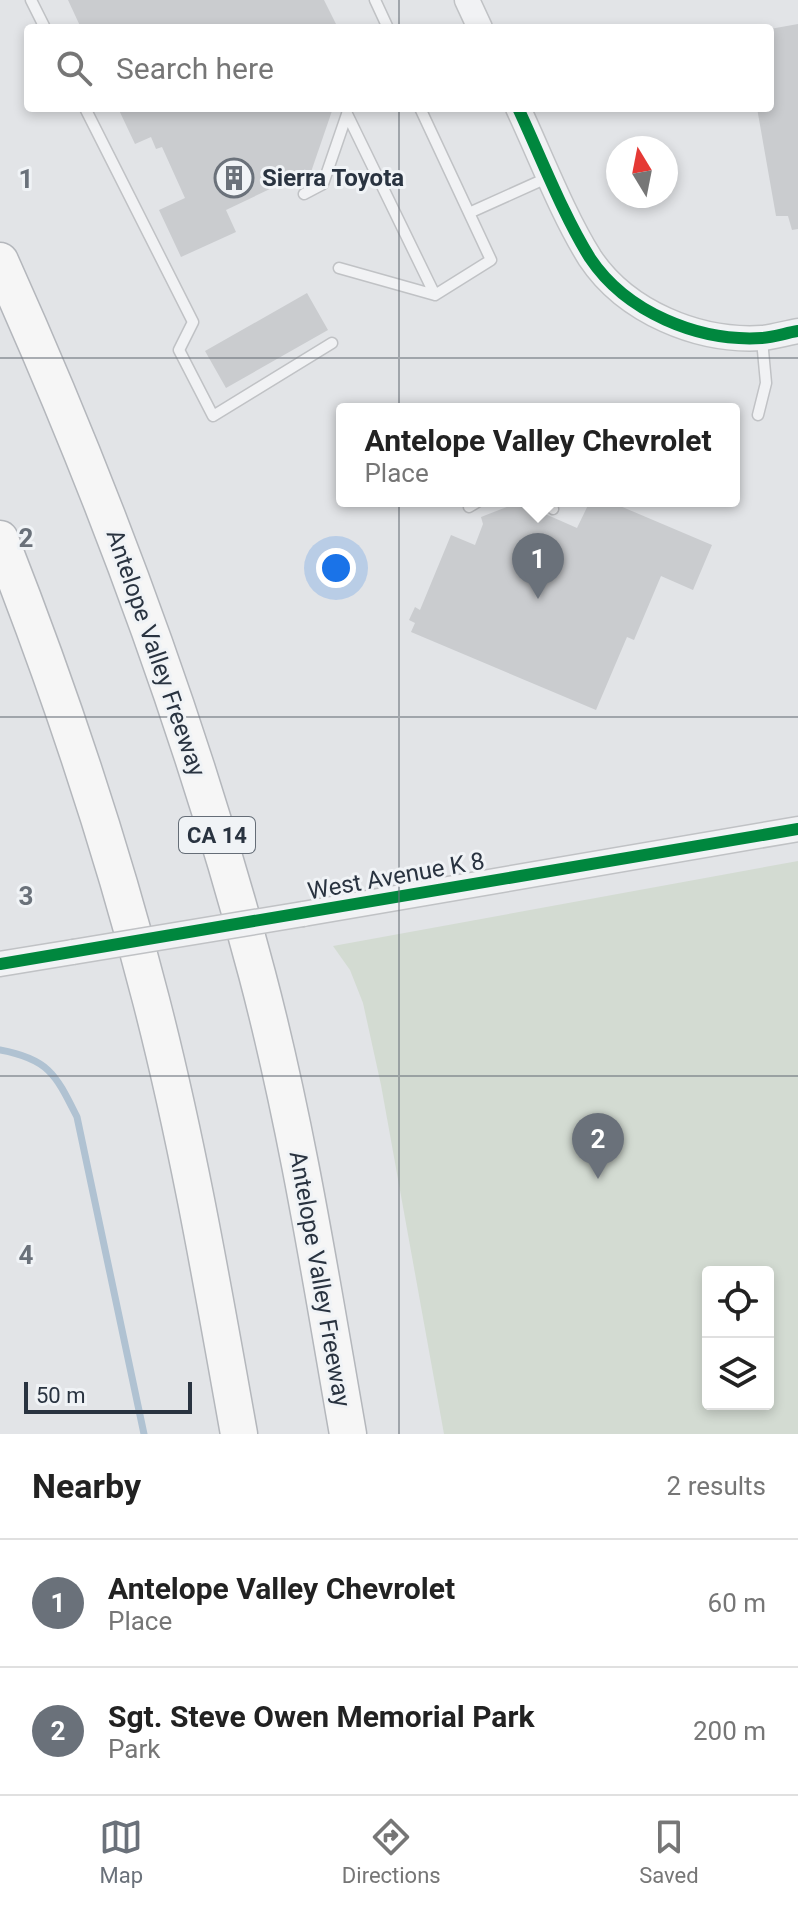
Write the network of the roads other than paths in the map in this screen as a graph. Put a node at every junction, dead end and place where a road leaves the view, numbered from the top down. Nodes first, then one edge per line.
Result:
1 (31, 0) edge
2 (375, 0) edge
3 (43, 24) edge
4 (386, 24) edge
5 (87, 112) edge
6 (348, 112) edge
7 (348, 112) edge
8 (422, 112) edge
9 (520, 112) edge
10 (550, 176) junction
11 (304, 194) dead end
12 (469, 213) junction
13 (0, 261) edge
14 (339, 268) dead end
15 (435, 295) junction
16 (798, 331) edge
17 (762, 338) junction
18 (332, 343) dead end
19 (758, 415) dead end
20 (0, 539) edge
21 (798, 829) edge
22 (0, 964) edge
23 (239, 1434) edge
24 (348, 1434) edge

1 - 3 lane
2 - 4 lane
5 - 18 lane
6 - 11 lane
7 - 15 lane
8 - 12 lane
9 - 10 street
10 - 12 lane
10 - 17 street
12 - 15 lane
13 - 24 highway, Antelope Valley Freeway / CA 14
14 - 15 lane
16 - 17 street
17 - 19 lane
20 - 23 highway
21 - 22 street, West Avenue K 8, bridge

